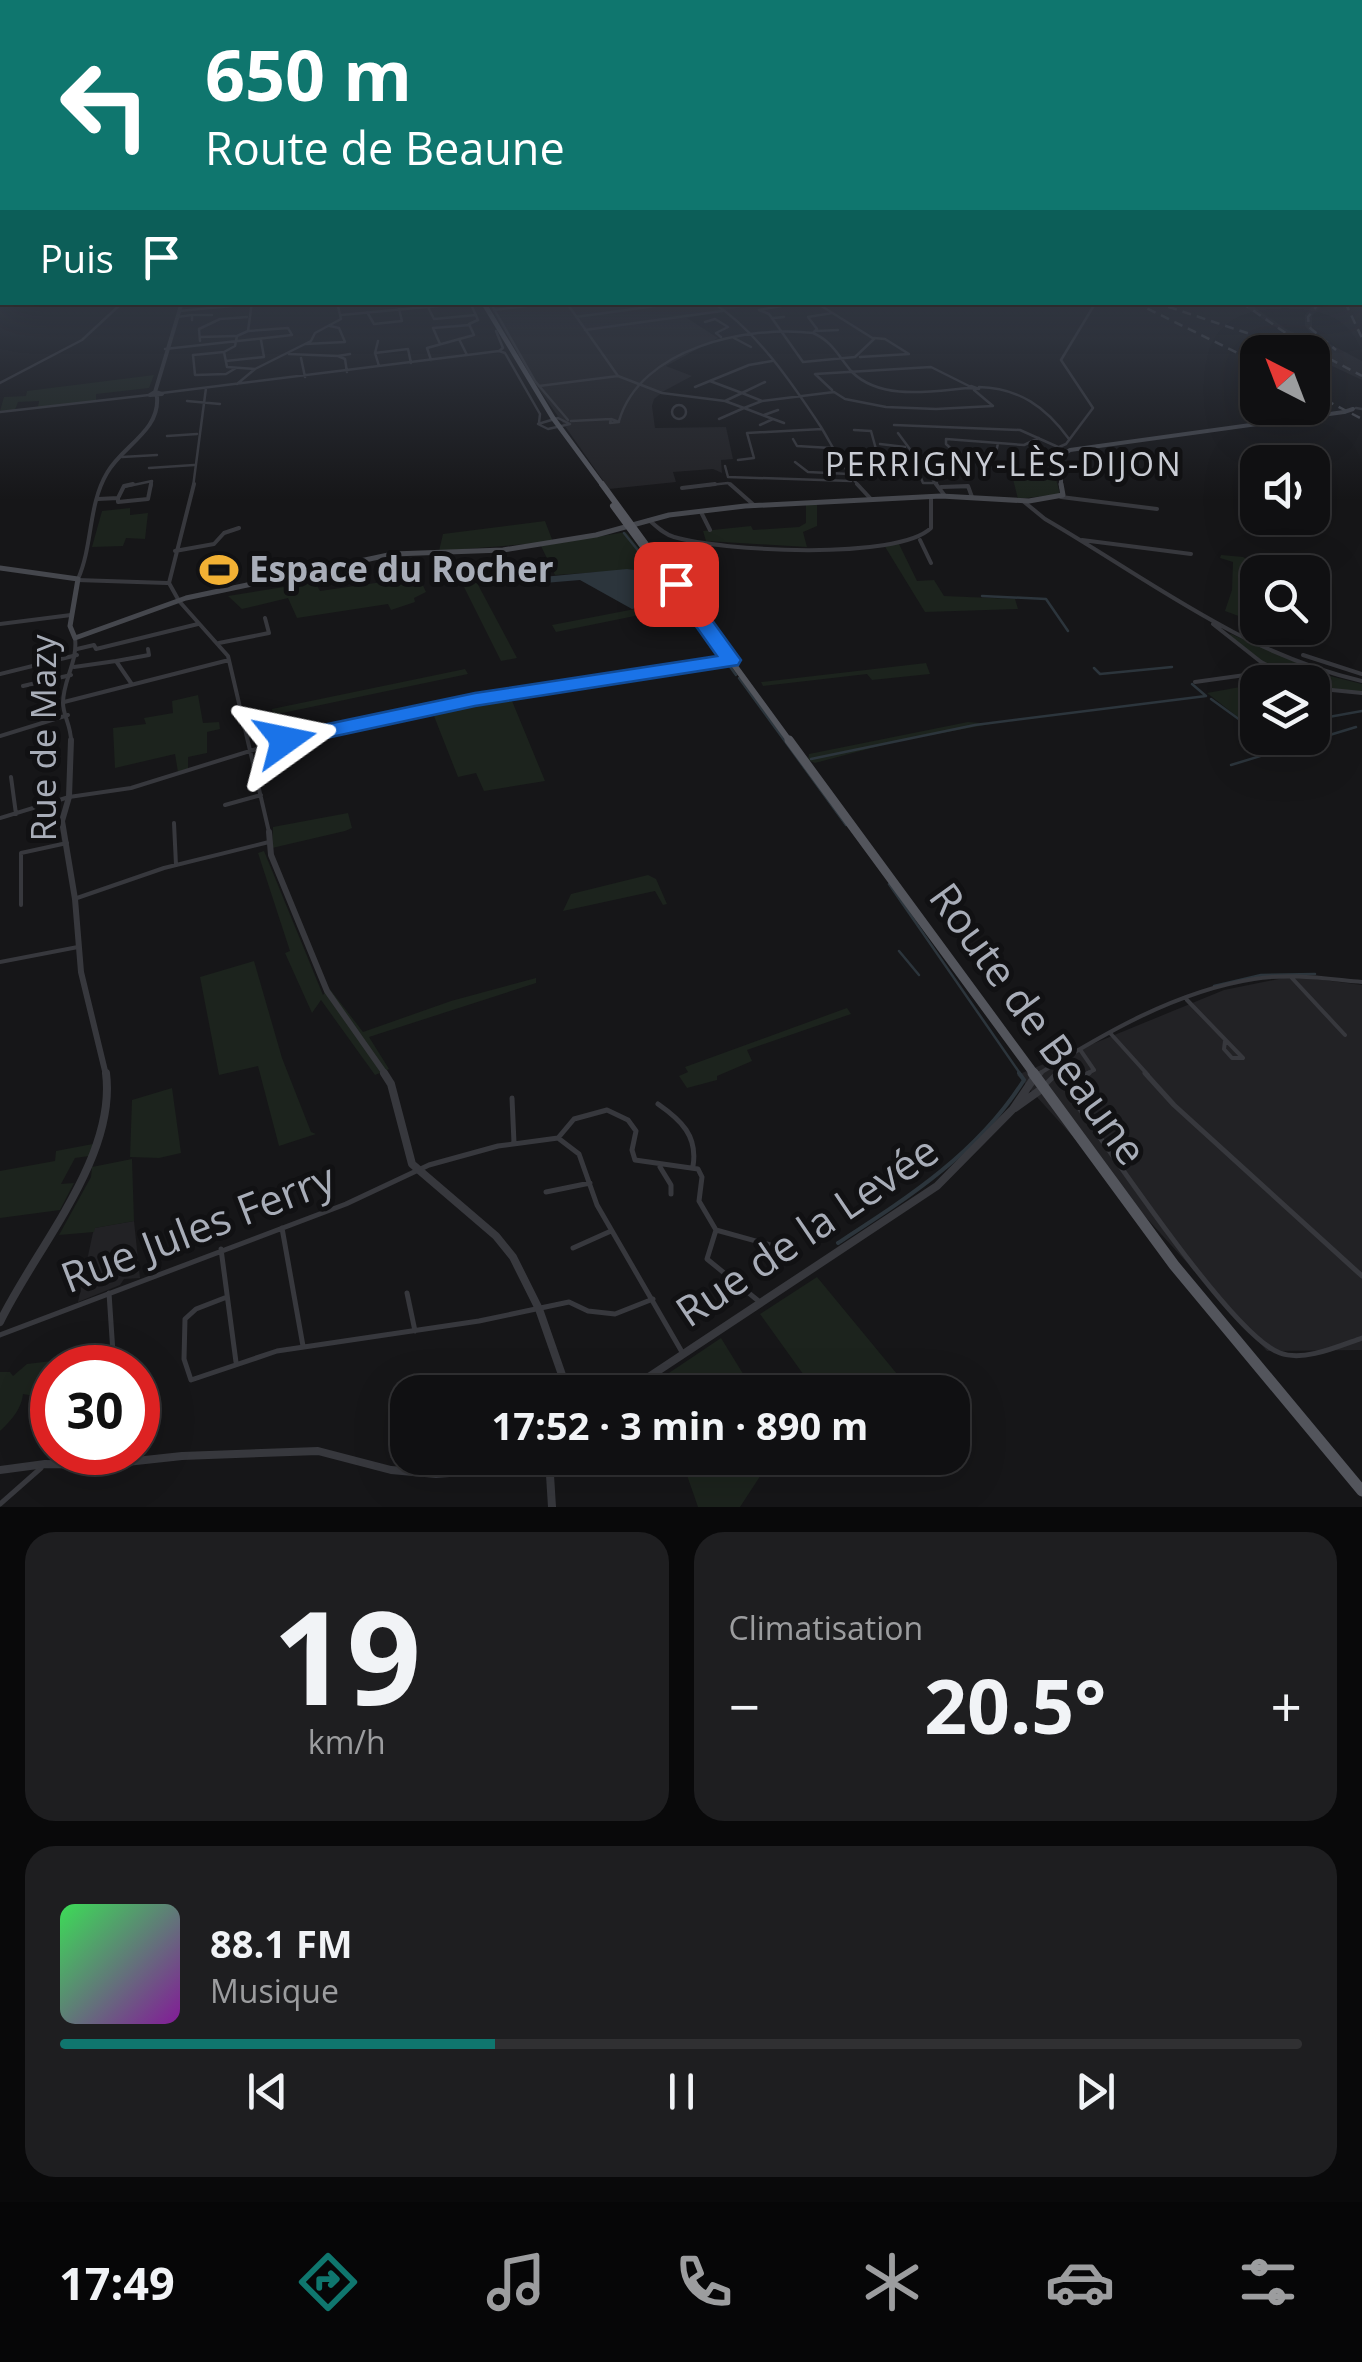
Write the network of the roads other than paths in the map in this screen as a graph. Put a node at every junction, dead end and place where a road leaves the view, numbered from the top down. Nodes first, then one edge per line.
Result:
1 (45, 359) edge
2 (163, 359) edge
3 (193, 359) edge
4 (239, 359) edge
5 (274, 359) edge
6 (301, 359) edge
7 (343, 359) edge
8 (377, 359) edge
9 (411, 359) edge
10 (436, 359) edge
11 (509, 359) edge
12 (515, 359) edge
13 (519, 359) edge
14 (523, 359) edge
15 (606, 359) edge
16 (680, 359) edge
17 (770, 359) edge
18 (803, 359) edge
19 (830, 359) edge
20 (844, 359) edge
21 (1062, 359) edge
22 (431, 360) joint
23 (226, 361) joint
24 (772, 362) junction
25 (412, 363) junction
26 (379, 367) junction
27 (237, 368) junction
28 (255, 369) junction
29 (348, 372) junction
30 (856, 373) junction
31 (305, 376) junction
32 (618, 376) junction
33 (710, 381) junction
34 (765, 382) dead end
35 (0, 383) edge
36 (236, 383) junction
37 (539, 386) junction
38 (640, 387) junction
39 (695, 387) dead end
40 (972, 388) junction
41 (208, 389) junction
42 (834, 392) junction
43 (742, 393) junction
44 (156, 394) junction
45 (241, 396) dead end
46 (798, 396) junction
47 (689, 398) junction
48 (762, 400) junction
49 (187, 401) dead end
50 (724, 401) junction
51 (220, 404) dead end
52 (203, 406) junction
53 (684, 406) dead end
54 (744, 408) junction
55 (1358, 408) edge
56 (778, 410) dead end
57 (0, 412) edge
58 (763, 415) junction
59 (718, 419) dead end
60 (773, 419) junction
61 (1013, 421) dead end
62 (557, 422) junction
63 (784, 423) dead end
64 (760, 425) dead end
65 (894, 425) dead end
66 (948, 426) junction
67 (822, 429) junction
68 (1014, 429) junction
69 (854, 430) dead end
70 (898, 433) dead end
71 (198, 434) junction
72 (167, 436) dead end
73 (1040, 438) junction
74 (793, 439) dead end
75 (946, 439) junction
76 (1069, 439) junction
77 (998, 443) junction
78 (878, 444) junction
79 (904, 447) junction
80 (1059, 447) junction
81 (833, 448) junction
82 (1066, 451) junction
83 (158, 455) dead end
84 (912, 455) junction
85 (117, 457) junction
86 (738, 460) dead end
87 (879, 460) junction
88 (800, 462) dead end
89 (844, 464) junction
90 (194, 466) junction
91 (725, 466) dead end
92 (149, 468) dead end
93 (918, 473) dead end
94 (849, 474) junction
95 (728, 480) junction
96 (814, 480) junction
97 (854, 481) junction
98 (939, 485) junction
99 (968, 486) joint
100 (817, 487) dead end
101 (682, 488) dead end
102 (931, 496) junction
103 (946, 496) junction
104 (972, 497) junction
105 (1061, 497) junction
106 (118, 498) junction
107 (98, 499) junction
108 (1022, 501) junction
109 (871, 502) junction
110 (755, 506) junction
111 (1157, 509) dead end
112 (700, 512) junction
113 (649, 520) junction
114 (630, 526) junction
115 (238, 528) dead end
116 (710, 530) dead end
117 (918, 538) junction
118 (1082, 540) junction
119 (1096, 540) junction
120 (878, 544) joint
121 (1092, 547) junction
122 (175, 551) junction
123 (1191, 554) dead end
124 (381, 556) junction
125 (402, 562) dead end
126 (931, 562) dead end
127 (384, 565) junction
128 (0, 568) edge
129 (387, 577) dead end
130 (78, 580) junction
131 (170, 583) junction
132 (179, 600) junction
133 (70, 616) junction
134 (266, 618) dead end
135 (0, 624) edge
136 (198, 624) junction
137 (1213, 624) junction
138 (87, 633) junction
139 (75, 638) junction
140 (219, 644) junction
141 (95, 647) junction
142 (148, 649) dead end
143 (77, 652) junction
144 (1303, 654) dead end
145 (102, 660) junction
146 (229, 660) junction
147 (731, 660) junction
148 (1316, 660) junction
149 (116, 662) junction
150 (1267, 665) edge
151 (1303, 665) edge
152 (1307, 665) edge
153 (74, 666) junction
154 (1330, 673) edge
155 (0, 674) edge
156 (1362, 674) edge
157 (71, 676) junction
158 (1240, 676) edge
159 (1362, 681) edge
160 (1194, 682) dead end
161 (131, 683) junction
162 (24, 686) dead end
163 (1330, 690) edge
164 (1362, 693) edge
165 (62, 702) junction
166 (68, 715) junction
167 (0, 736) edge
168 (250, 751) junction
169 (11, 777) dead end
170 (261, 795) junction
171 (69, 797) junction
172 (225, 806) dead end
173 (16, 814) junction
174 (0, 818) edge
175 (174, 823) dead end
176 (269, 832) joint
177 (269, 842) junction
178 (67, 843) junction
179 (176, 865) junction
180 (75, 898) junction
181 (21, 905) dead end
182 (78, 947) junction
183 (0, 962) edge
184 (1291, 977) junction
185 (1362, 982) edge
186 (1187, 1000) junction
187 (1110, 1034) junction
188 (1344, 1035) dead end
189 (1224, 1041) dead end
190 (1081, 1051) junction
191 (1073, 1057) junction
192 (1048, 1068) junction
193 (1033, 1071) junction
194 (1044, 1086) junction
195 (512, 1098) dead end
196 (1031, 1098) junction
197 (1055, 1102) junction
198 (658, 1104) dead end
199 (1013, 1109) junction
200 (558, 1138) junction
201 (514, 1144) junction
202 (694, 1166) junction
203 (660, 1167) junction
204 (416, 1172) junction
205 (590, 1182) junction
206 (546, 1192) dead end
207 (671, 1194) dead end
208 (281, 1226) junction
209 (716, 1230) junction
210 (611, 1231) junction
211 (774, 1246) dead end
212 (573, 1248) dead end
213 (221, 1249) junction
214 (1362, 1276) edge
215 (109, 1293) junction
216 (407, 1293) dead end
217 (227, 1297) junction
218 (653, 1298) junction
219 (761, 1303) junction
220 (539, 1309) junction
221 (0, 1322) edge
222 (415, 1331) junction
223 (0, 1335) edge
224 (1362, 1338) edge
225 (112, 1345) edge
226 (302, 1346) junction
227 (682, 1352) junction
228 (236, 1362) junction
229 (562, 1375) edge
230 (650, 1375) edge
231 (160, 1458) edge
232 (30, 1466) edge
233 (0, 1470) edge
234 (390, 1470) edge
235 (33, 1475) edge
236 (551, 1475) edge
237 (1362, 1491) edge
238 (0, 1504) edge
239 (552, 1507) edge

1 - 35 street
2 - 44 street
3 - 27 street
4 - 23 street
5 - 28 street
6 - 31 street
7 - 29 street
8 - 26 street
9 - 25 street
10 - 22 street
11 - 62 street
12 - 62 main road
13 - 62 main road
14 - 37 street
15 - 32 street
16 - 38 street
17 - 24 street
18 - 19 street
20 - 30 street
21 - 76 street
22 - 25 street
23 - 27 street
24 - 33 street
24 - 46 street
25 - 26 street
26 - 29 street
27 - 28 street
28 - 36 street
29 - 31 street
30 - 40 street
30 - 40 street
30 - 42 street
31 - 36 street
32 - 37 street
32 - 38 street
33 - 39 street
33 - 43 street
34 - 43 street
36 - 41 street
36 - 45 street
37 - 62 street
38 - 47 street
38 - 62 street
40 - 42 street
40 - 76 street
41 - 44 street
41 - 52 street
42 - 46 street
43 - 48 street
43 - 50 street
44 - 57 street
44 - 85 street
46 - 48 street
46 - 67 street
47 - 50 street
47 - 53 street
48 - 54 street
49 - 52 street
50 - 54 street
51 - 52 street
52 - 71 street
54 - 58 street
54 - 59 street
55 - 82 main road, bridge
56 - 58 street
58 - 60 street
60 - 63 street
60 - 64 street
61 - 68 street
62 - 114 main road
65 - 66 street
66 - 68 street
66 - 75 street
67 - 81 street
67 - 86 street
68 - 73 street
69 - 78 street
70 - 79 street
71 - 72 street
71 - 90 street
73 - 77 street
73 - 80 street
74 - 81 street
75 - 77 street
75 - 77 street
76 - 80 street
78 - 79 street
78 - 87 street
79 - 84 street
80 - 82 street
81 - 89 street
82 - 105 main road
83 - 85 street
84 - 87 street
84 - 98 street
85 - 107 street
87 - 89 street
88 - 94 street
89 - 94 street
90 - 92 street
90 - 122 street
91 - 95 street
93 - 98 street
94 - 97 street
95 - 96 street
95 - 101 street
95 - 110 street
96 - 97 street
96 - 100 street
97 - 109 street
98 - 99 street
98 - 103 street
99 - 104 street
102 - 103 main road
102 - 109 main road
102 - 117 street
103 - 104 main road
104 - 108 main road
105 - 108 main road
105 - 111 street
106 - 106 street
106 - 107 street
107 - 130 street
108 - 118 street
109 - 110 main road
110 - 112 main road
112 - 113 main road
112 - 116 street
113 - 114 main road
113 - 120 street
114 - 124 main road
114 - 147 main road, Route de Beaune
115 - 122 street
117 - 120 street
117 - 126 street
118 - 119 street
118 - 121 street
119 - 121 street
119 - 123 street
121 - 137 street
122 - 131 street
124 - 127 street
124 - 132 main road
125 - 127 street
127 - 129 street
128 - 130 main road
130 - 131 street
130 - 133 main road, Rue de Mazy
131 - 132 street
132 - 136 street
132 - 138 main road
133 - 135 street
133 - 139 main road, Rue de Mazy
134 - 140 street
136 - 140 street
136 - 141 street
137 - 150 street
137 - 151 street
138 - 139 main road
138 - 141 street
139 - 143 street, Rue de Mazy
140 - 146 street
141 - 143 street
141 - 145 street
142 - 149 street
143 - 153 street, Rue de Mazy
143 - 155 street
144 - 148 street
145 - 149 street
145 - 153 street
146 - 161 street
146 - 168 street
147 - 168 street
147 - 193 main road, Route de Beaune
148 - 152 street
148 - 156 street
149 - 161 street
153 - 157 street, Rue de Mazy
154 - 159 street
157 - 162 street
157 - 165 street, Rue de Mazy
158 - 160 street
161 - 165 street
163 - 164 street
165 - 166 street, Rue de Mazy
166 - 167 street
166 - 171 street, Rue de Mazy
168 - 170 street
168 - 171 street
169 - 173 street
170 - 172 street
170 - 176 street
171 - 173 street
171 - 178 street, Rue de Mazy
173 - 174 street
175 - 179 street
176 - 177 street
177 - 179 street
177 - 204 street
178 - 180 street, Rue de Mazy
178 - 181 street
179 - 180 street
180 - 182 street, Rue de Mazy
182 - 183 street
182 - 221 street, Rue de Mazy
184 - 185 street
184 - 186 street
184 - 188 street
186 - 187 street
186 - 189 street
187 - 190 street
187 - 214 street
190 - 191 street
190 - 224 street
191 - 192 street
191 - 194 street
192 - 193 street
192 - 193 street
193 - 194 main road, Route de Beaune
193 - 199 street
194 - 196 street
194 - 197 main road, Route de Beaune
195 - 201 street
196 - 197 street
196 - 199 street
197 - 237 main road, Route de Beaune
198 - 202 street
199 - 219 street, Rue de la Levée
200 - 201 street, Rue Jules Ferry
200 - 203 street
200 - 205 street
201 - 204 street, Rue Jules Ferry
202 - 203 street
202 - 209 street
203 - 207 street
204 - 208 street, Rue Jules Ferry
204 - 220 street
205 - 206 street
205 - 210 street
208 - 213 street, Rue Jules Ferry
208 - 226 street
209 - 211 street
209 - 219 street
210 - 212 street
210 - 218 street
213 - 215 street, Rue Jules Ferry
213 - 217 street
215 - 223 street, Rue Jules Ferry
215 - 225 street
216 - 222 street
217 - 228 street
217 - 228 street
218 - 220 street
218 - 227 street
219 - 227 street, Rue de la Levée
220 - 222 street
220 - 229 street
222 - 226 street
226 - 228 street
227 - 230 street, Rue de la Levée
231 - 234 street
232 - 233 street
235 - 238 street
236 - 239 street

